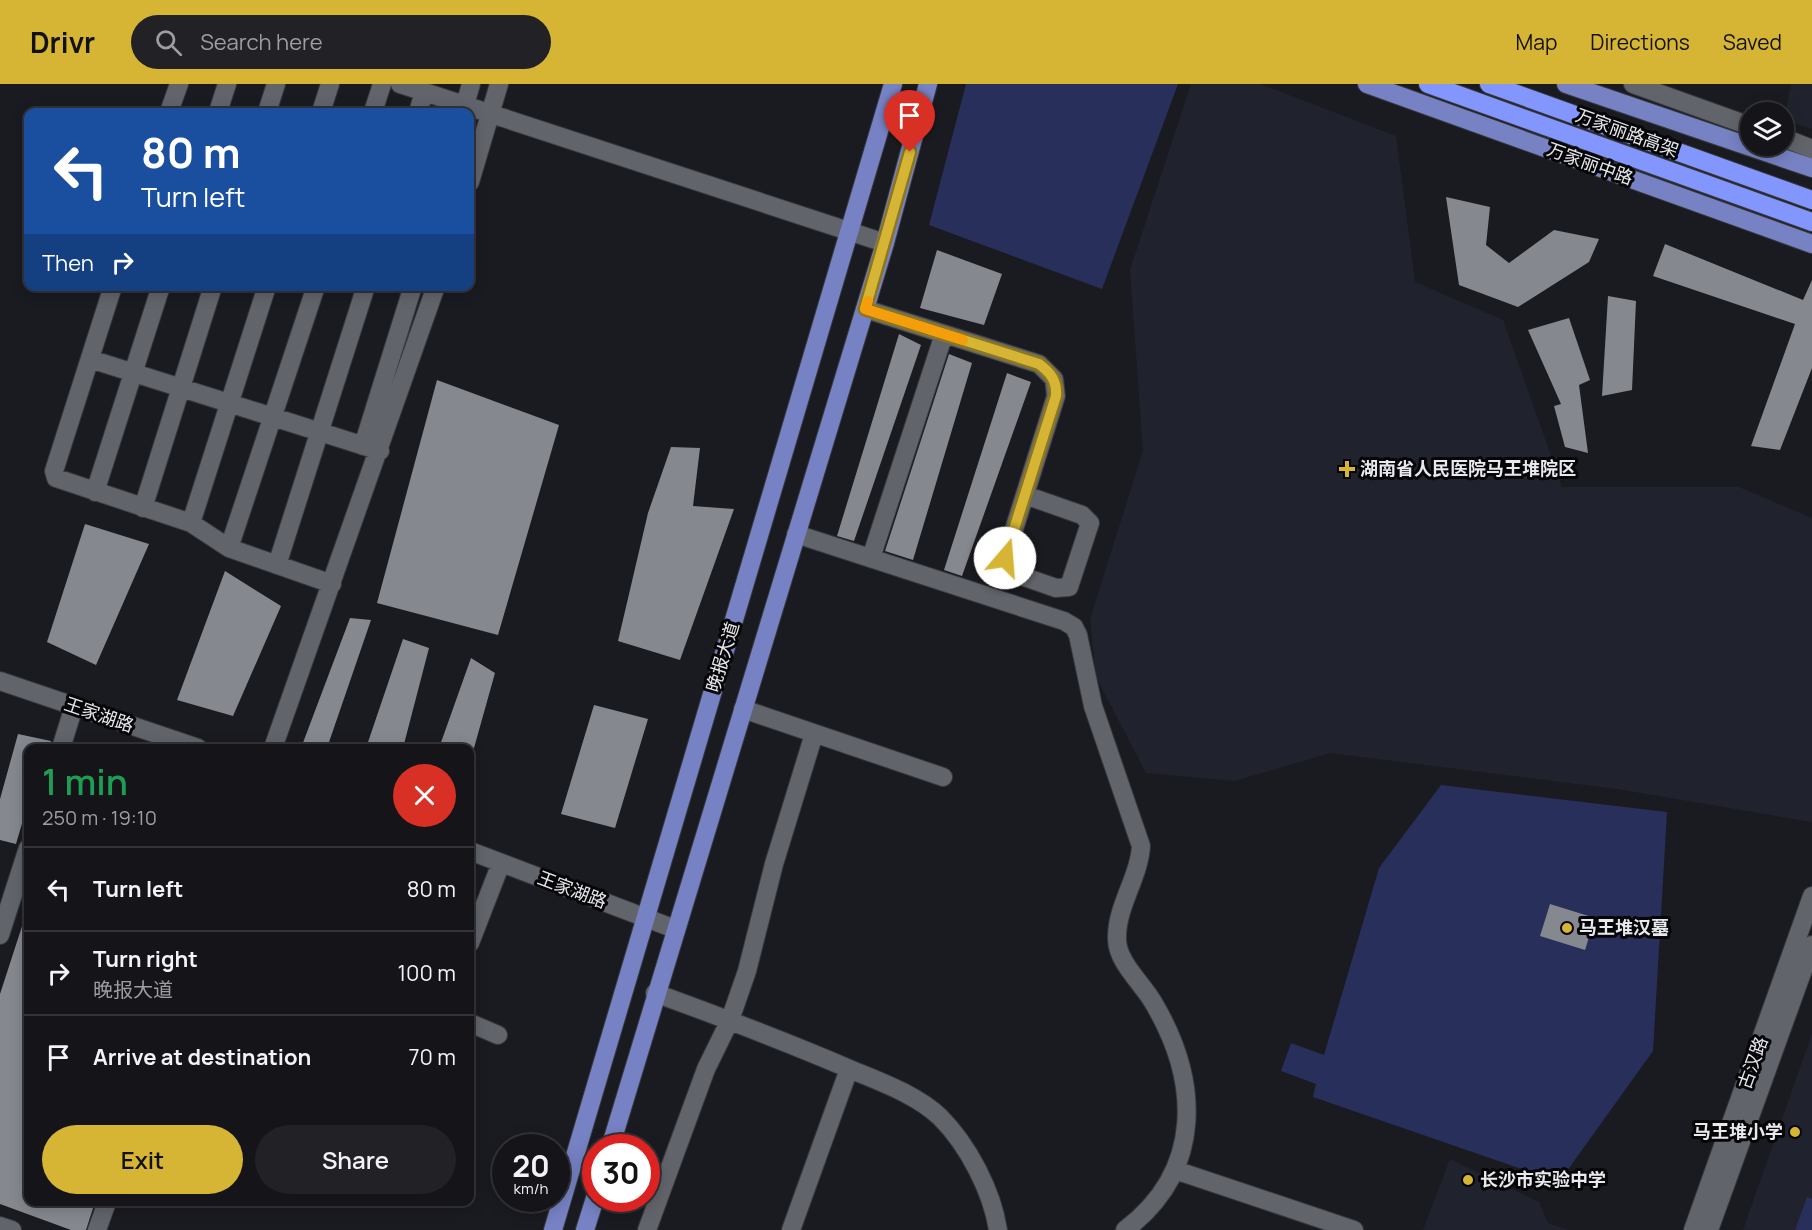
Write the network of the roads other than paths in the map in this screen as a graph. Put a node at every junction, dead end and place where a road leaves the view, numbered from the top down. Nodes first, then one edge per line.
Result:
1 (179, 84) edge
2 (227, 84) edge
3 (276, 84) edge
4 (330, 84) edge
5 (382, 84) edge
6 (471, 84) edge
7 (499, 84) edge
8 (893, 84) edge
9 (928, 84) edge
10 (1367, 84) edge
11 (1428, 84) edge
12 (1489, 84) edge
13 (1566, 84) edge
14 (1633, 84) edge
15 (411, 87) edge
16 (170, 108) edge
17 (219, 108) edge
18 (268, 108) edge
19 (322, 108) edge
20 (373, 108) edge
21 (417, 108) edge
22 (462, 108) edge
23 (464, 108) edge
24 (474, 111) edge
25 (491, 114) junction
26 (1740, 122) edge
27 (1794, 142) edge
28 (1812, 148) edge
29 (1812, 168) edge
30 (474, 169) edge
31 (1812, 200) edge
32 (1812, 222) edge
33 (851, 231) junction
34 (885, 243) junction
35 (1812, 244) edge
36 (111, 291) edge
37 (159, 291) edge
38 (211, 291) edge
39 (265, 291) edge
40 (314, 291) edge
41 (364, 291) edge
42 (412, 291) edge
43 (435, 291) edge
44 (865, 309) junction
45 (944, 334) junction
46 (90, 359) junction
47 (133, 373) junction
48 (181, 388) junction
49 (230, 404) junction
50 (273, 417) junction
51 (319, 432) junction
52 (371, 448) junction
53 (95, 492) junction
54 (1025, 495) junction
55 (143, 508) junction
56 (191, 523) junction
57 (796, 534) junction
58 (229, 548) junction
59 (871, 558) junction
60 (277, 565) junction
61 (332, 584) junction
62 (0, 681) edge
63 (743, 709) junction
64 (71, 716) dead end
65 (814, 734) junction
66 (62, 744) edge
67 (186, 744) edge
68 (274, 744) edge
69 (943, 777) dead end
70 (474, 853) edge
71 (24, 862) edge
72 (501, 863) junction
73 (1812, 896) edge
74 (645, 918) junction
75 (675, 929) junction
76 (474, 933) edge
77 (0, 935) edge
78 (1812, 945) edge
79 (655, 993) junction
80 (730, 1020) junction
81 (474, 1025) edge
82 (498, 1035) dead end
83 (849, 1069) junction
84 (614, 1134) edge
85 (1175, 1170) junction
86 (105, 1206) edge
87 (591, 1212) edge
88 (0, 1226) edge
89 (12, 1230) edge
90 (96, 1230) edge
91 (553, 1230) edge
92 (585, 1230) edge
93 (647, 1230) edge
94 (791, 1230) edge
95 (998, 1230) edge
96 (1125, 1230) edge
97 (1354, 1230) edge
98 (1693, 1230) edge
99 (1709, 1230) edge

1 - 16 street
2 - 17 street
3 - 18 street
4 - 19 street
5 - 20 street
6 - 23 street
7 - 25 street
8 - 33 main road, 晚报大道
9 - 34 main road, 晚报大道
10 - 35 main road, 万家丽中路
11 - 32 highway, 万家丽路高架
12 - 31 highway, 万家丽路高架
13 - 29 main road
14 - 26 street
15 - 21 street
15 - 22 street
24 - 25 street
25 - 30 street
25 - 33 street
27 - 28 street
33 - 34 street
33 - 74 main road, 晚报大道
34 - 44 main road, 晚报大道
36 - 46 street
37 - 47 street
38 - 48 street
39 - 49 street
40 - 50 street
41 - 51 street
42 - 52 street
43 - 52 street
44 - 45 street
44 - 57 main road, 晚报大道
45 - 54 street
45 - 59 street
46 - 47 street
46 - 53 street
47 - 48 street
47 - 53 street
48 - 49 street
48 - 55 street
49 - 50 street
49 - 56 street
50 - 51 street
50 - 58 street
51 - 52 street
51 - 60 street
52 - 61 street
53 - 55 street
54 - 54 street
55 - 56 street
56 - 58 street
57 - 59 street
57 - 63 main road, 晚报大道
58 - 60 street
59 - 85 street
60 - 61 street
61 - 68 street
62 - 67 street, 王家湖路
63 - 65 street
63 - 75 main road, 晚报大道
64 - 66 street
65 - 69 street
65 - 80 street
70 - 72 street, 王家湖路
71 - 77 street
72 - 74 street, 王家湖路
72 - 76 street
73 - 98 street, 古汉路
74 - 75 street, 王家湖路
74 - 91 main road, 晚报大道
75 - 79 main road, 晚报大道
78 - 99 street
79 - 80 street
79 - 84 main road, 晚报大道
80 - 83 street
80 - 93 street
81 - 82 street
83 - 94 street
83 - 95 street
85 - 96 street
85 - 97 street
86 - 90 street
87 - 92 main road
88 - 89 street

